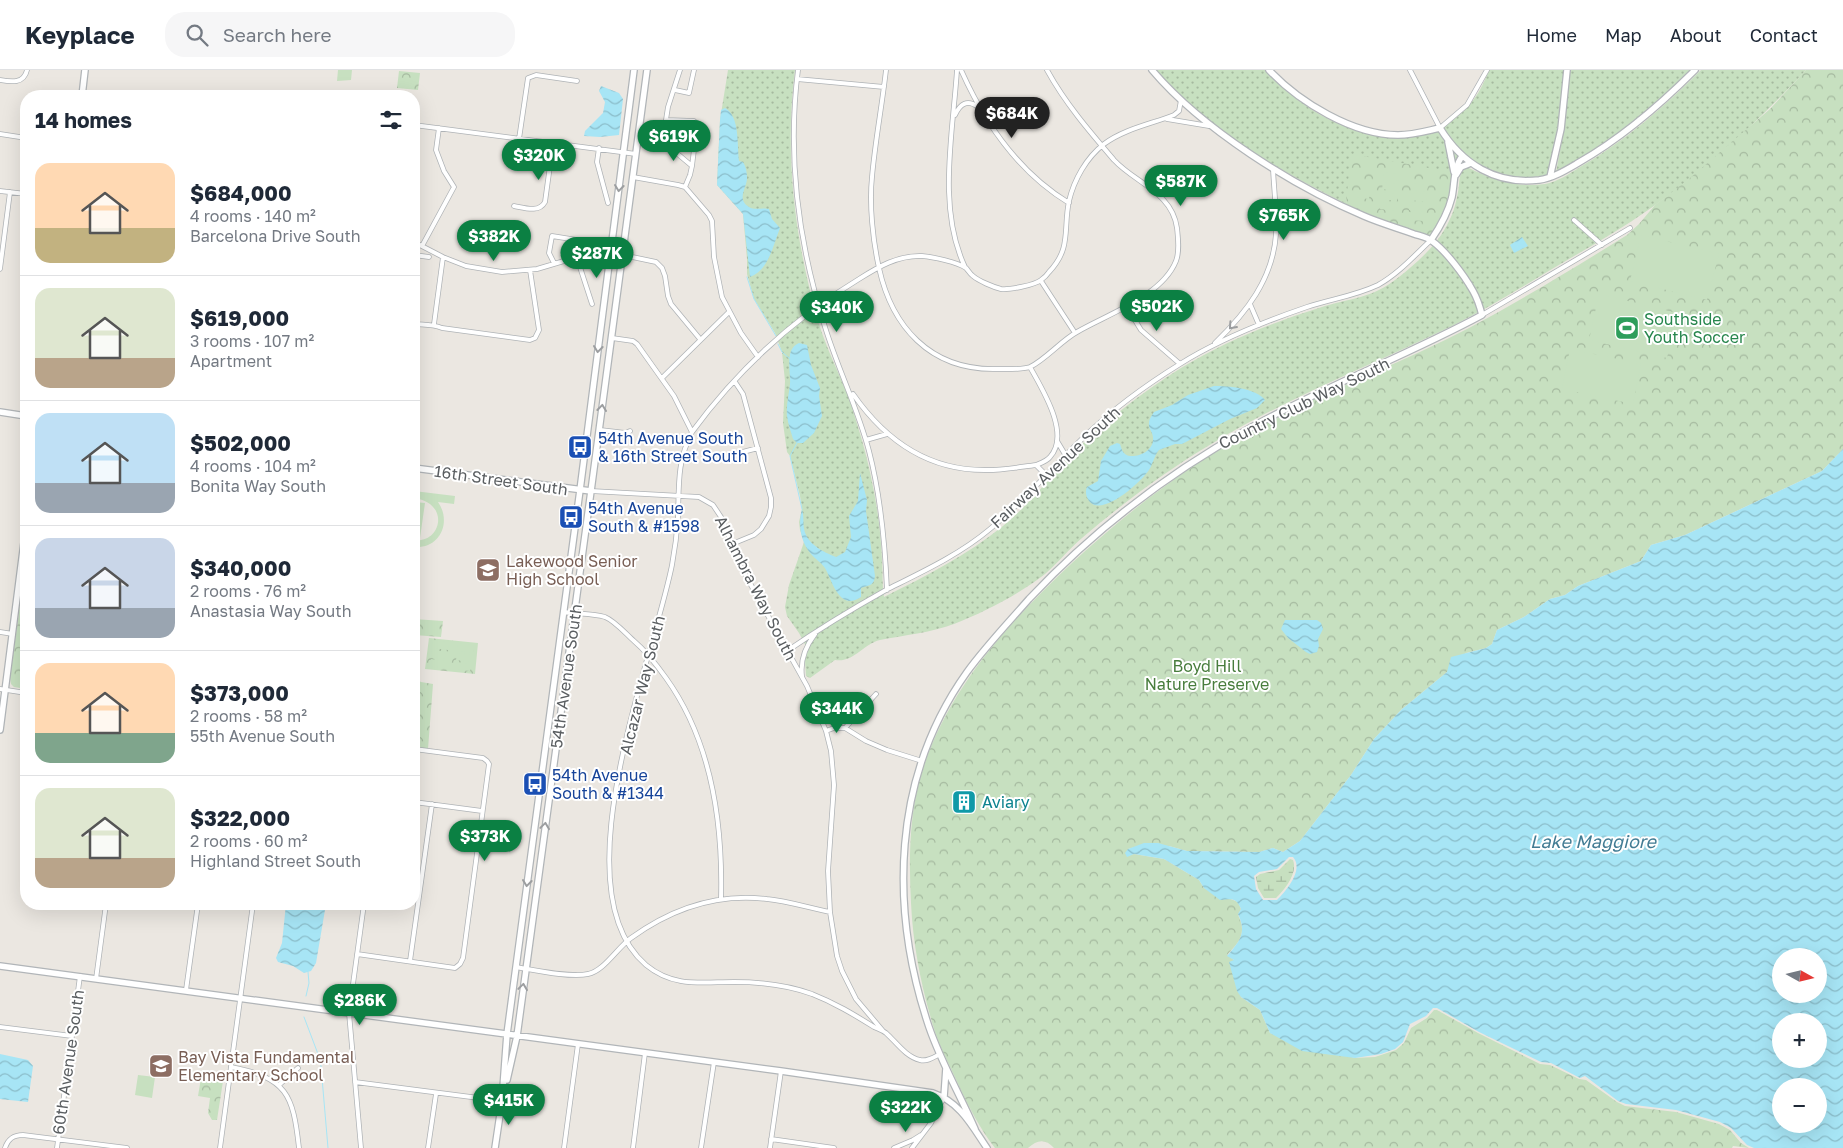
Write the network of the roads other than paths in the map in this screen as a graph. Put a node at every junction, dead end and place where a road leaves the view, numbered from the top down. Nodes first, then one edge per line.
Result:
1 (27, 70) edge
2 (85, 70) edge
3 (634, 70) edge
4 (647, 70) edge
5 (680, 70) edge
6 (694, 70) edge
7 (798, 70) edge
8 (886, 70) edge
9 (957, 70) edge
10 (961, 70) edge
11 (1047, 70) edge
12 (1152, 70) edge
13 (1269, 70) edge
14 (1410, 70) edge
15 (1487, 70) edge
16 (1567, 70) edge
17 (1695, 70) edge
18 (797, 79) junction
19 (0, 80) edge
20 (577, 81) dead end
21 (884, 88) junction
22 (83, 90) edge
23 (675, 90) junction
24 (1181, 100) junction
25 (980, 109) junction
26 (954, 117) junction
27 (1165, 119) junction
28 (666, 120) junction
29 (420, 126) edge
30 (1212, 126) junction
31 (439, 128) junction
32 (1440, 128) junction
33 (0, 134) edge
34 (20, 137) edge
35 (519, 139) junction
36 (1448, 140) junction
37 (553, 144) junction
38 (1102, 146) junction
39 (598, 148) junction
40 (623, 151) junction
41 (636, 154) junction
42 (1462, 156) junction
43 (1471, 163) junction
44 (692, 166) junction
45 (1273, 168) junction
46 (1454, 174) junction
47 (1550, 177) junction
48 (633, 178) junction
49 (685, 187) junction
50 (0, 191) edge
51 (10, 192) junction
52 (20, 193) edge
53 (608, 203) dead end
54 (1069, 203) junction
55 (514, 206) dead end
56 (1574, 220) dead end
57 (1630, 228) dead end
58 (1431, 240) junction
59 (602, 244) dead end
60 (1602, 245) junction
61 (422, 246) joint
62 (623, 255) junction
63 (420, 256) edge
64 (429, 257) dead end
65 (443, 257) junction
66 (577, 258) junction
67 (610, 258) junction
68 (554, 263) junction
69 (879, 267) junction
70 (965, 267) junction
71 (0, 269) edge
72 (530, 270) junction
73 (1041, 281) junction
74 (592, 304) dead end
75 (1250, 304) junction
76 (818, 305) junction
77 (1127, 307) junction
78 (729, 312) junction
79 (1482, 316) junction
80 (434, 324) junction
81 (420, 325) edge
82 (1259, 325) junction
83 (1075, 333) junction
84 (612, 338) junction
85 (700, 339) junction
86 (1212, 346) junction
87 (758, 357) junction
88 (1180, 364) junction
89 (1030, 367) junction
90 (662, 378) junction
91 (735, 382) junction
92 (850, 391) junction
93 (0, 412) edge
94 (20, 415) edge
95 (600, 430) junction
96 (630, 431) dead end
97 (692, 432) junction
98 (887, 434) junction
99 (866, 440) junction
100 (1057, 441) junction
101 (758, 448) junction
102 (739, 453) dead end
103 (1066, 456) junction
104 (1036, 465) junction
105 (420, 469) edge
106 (1046, 475) junction
107 (580, 490) junction
108 (591, 491) junction
109 (678, 495) junction
110 (732, 544) junction
111 (20, 573) edge
112 (887, 590) junction
113 (563, 612) junction
114 (574, 613) junction
115 (818, 630) junction
116 (0, 632) edge
117 (12, 634) junction
118 (787, 651) junction
119 (648, 653) junction
120 (802, 678) junction
121 (3, 690) edge
122 (20, 692) edge
123 (876, 694) dead end
124 (845, 728) junction
125 (0, 730) edge
126 (826, 730) junction
127 (420, 750) edge
128 (922, 761) junction
129 (542, 765) junction
130 (553, 767) junction
131 (420, 803) edge
132 (432, 804) junction
133 (482, 811) junction
134 (420, 890) edge
135 (721, 899) junction
136 (105, 910) edge
137 (197, 910) edge
138 (252, 910) edge
139 (363, 910) edge
140 (417, 910) edge
141 (830, 912) junction
142 (626, 941) junction
143 (357, 954) junction
144 (410, 961) junction
145 (0, 966) edge
146 (516, 967) junction
147 (526, 968) junction
148 (80, 976) junction
149 (96, 978) junction
150 (186, 990) junction
151 (240, 998) junction
152 (349, 1012) junction
153 (0, 1026) edge
154 (884, 1032) junction
155 (507, 1034) junction
156 (72, 1036) junction
157 (516, 1036) junction
158 (578, 1043) junction
159 (645, 1052) junction
160 (940, 1054) junction
161 (714, 1062) junction
162 (946, 1066) junction
163 (231, 1067) junction
164 (298, 1068) dead end
165 (781, 1070) junction
166 (356, 1082) junction
167 (279, 1085) junction
168 (436, 1094) junction
169 (944, 1097) junction
170 (502, 1102) junction
171 (975, 1129) junction
172 (924, 1132) junction
173 (58, 1139) junction
174 (771, 1139) junction
175 (5, 1148) edge
176 (56, 1148) edge
177 (127, 1148) edge
178 (220, 1148) edge
179 (298, 1148) edge
180 (361, 1148) edge
181 (428, 1148) edge
182 (496, 1148) edge
183 (564, 1148) edge
184 (633, 1148) edge
185 (701, 1148) edge
186 (770, 1148) edge
187 (834, 1148) edge
188 (894, 1148) edge
189 (912, 1148) edge
190 (987, 1148) edge

1 - 19 street
2 - 22 street
3 - 40 street, 54th Avenue South
4 - 41 street, 54th Avenue South
5 - 23 street
6 - 23 street
7 - 18 street
8 - 21 street
9 - 26 street
10 - 25 street
11 - 38 street
12 - 24 street
13 - 32 street
14 - 32 street
15 - 32 street
16 - 47 street
17 - 47 street
18 - 21 street
18 - 76 street
20 - 35 street
21 - 69 street
23 - 28 street
24 - 27 street
24 - 30 street
25 - 26 street
25 - 54 street
26 - 70 street
27 - 30 street
27 - 38 street
28 - 44 street
28 - 44 street
29 - 31 street
30 - 45 street
31 - 35 street
31 - 61 street
32 - 36 street
33 - 34 street
35 - 37 street
36 - 42 street
36 - 46 street
37 - 39 street
37 - 55 street
38 - 54 street
38 - 77 street
39 - 40 street
39 - 53 street
40 - 41 street
40 -> 67 street, 54th Avenue South
41 - 48 street, 54th Avenue South
42 - 43 street
42 - 46 street, Fairway Avenue South
43 - 46 street
43 - 47 street
44 - 49 street
45 - 58 street
45 - 75 street
46 - 58 street, Fairway Avenue South
48 - 49 street
48 - 62 street, 54th Avenue South
49 - 78 street
50 - 51 street
51 - 52 street
51 - 71 street
54 - 73 street
56 - 60 street
57 - 60 street, Country Club Way South
58 - 79 street
58 - 82 street, Fairway Avenue South
59 - 68 street
60 - 79 street, Country Club Way South
61 - 65 street
62 - 67 street
62 - 84 street, 54th Avenue South
62 - 85 street
63 - 64 street
65 - 72 street
65 - 80 street
66 - 67 street
66 - 68 street
66 - 74 street
67 -> 107 street, 54th Avenue South
68 - 72 street
69 - 70 street
69 - 76 street
69 - 89 street
70 - 73 street
72 - 80 street
73 - 83 street
75 - 82 street
75 -> 86 street
76 - 87 street
76 - 92 street
77 - 83 street
77 - 88 street
78 - 85 street
78 - 87 street
79 - 128 street, Country Club Way South
80 - 81 street
82 - 86 street, Fairway Avenue South
83 - 89 street
84 - 90 street
95 -> 84 street, 54th Avenue South
85 - 90 street
86 - 88 street, Fairway Avenue South
87 - 91 street
88 - 103 street, Fairway Avenue South
89 - 100 street
90 - 97 street
91 - 97 street
91 - 101 street
92 - 98 street
92 - 99 street
93 - 94 street
95 - 96 street
95 - 108 street, 54th Avenue South
97 - 109 street
98 - 99 street
98 - 104 street
99 - 112 street
100 - 103 street
100 - 104 street
101 - 102 street
101 - 110 street
103 - 106 street, Fairway Avenue South
104 - 106 street
105 - 107 street, 16th Street South
106 - 112 street, Fairway Avenue South
107 - 108 street, 16th Street South
107 - 113 street, 54th Avenue South
108 - 109 street, 16th Street South
108 - 114 street, 54th Avenue South
109 - 110 street, Alhambra Way South
109 - 119 street, Alcazar Way South
110 - 118 street, Alhambra Way South
111 - 117 street
112 - 115 street, Fairway Avenue South
113 - 114 street
113 - 129 street, 54th Avenue South
114 - 119 street
114 - 130 street, 54th Avenue South
115 - 118 street, Fairway Avenue South
115 - 120 street
116 - 117 street
117 - 121 street
118 - 120 street, Alhambra Way South
119 - 135 street
119 - 142 street, Alcazar Way South
120 - 126 street, Alhambra Way South
121 - 122 street
121 - 125 street
123 - 124 street
124 - 126 street
124 - 128 street
126 - 141 street, Alhambra Way South
127 - 133 street
128 - 160 street, Country Club Way South
129 - 130 street
129 -> 146 street, 54th Avenue South
147 -> 130 street, 54th Avenue South
131 - 132 street
132 - 133 street
132 - 134 street
133 - 144 street
135 - 141 street
135 - 142 street
136 - 149 street, 60th Avenue South
137 - 150 street
138 - 151 street
139 - 143 street
140 - 144 street
141 - 154 street, Alhambra Way South
142 - 147 street
142 - 154 street, Alcazar Way South
143 - 144 street
143 - 152 street
145 - 148 street
146 - 147 street
146 - 155 street, 54th Avenue South
157 -> 147 street, 54th Avenue South
148 - 149 street
148 - 156 street, 60th Avenue South
149 - 150 street
150 - 151 street
151 - 152 street
151 - 163 street
152 - 155 street
152 - 166 street
153 - 156 street
154 - 160 street, Alcazar Way South
155 - 157 street
155 - 170 street, 54th Avenue South
156 - 173 street, 60th Avenue South
157 - 158 street
157 - 170 street, 54th Avenue South
158 - 159 street
158 - 183 street
159 - 161 street
159 - 184 street
160 - 162 street, Country Club Way South
161 - 165 street
161 - 185 street
162 - 169 street
162 - 171 street, Country Club Way South
163 - 167 street
163 - 178 street
164 - 167 street
165 - 169 street
165 - 174 street
166 - 168 street
166 - 180 street
167 - 179 street
168 - 170 street
168 - 181 street
169 - 171 street
169 - 172 street
170 - 182 street, 54th Avenue South
171 - 190 street
172 - 188 street
172 - 189 street
173 - 175 street
173 - 176 street, 60th Avenue South
173 - 177 street
174 - 186 street
174 - 187 street

